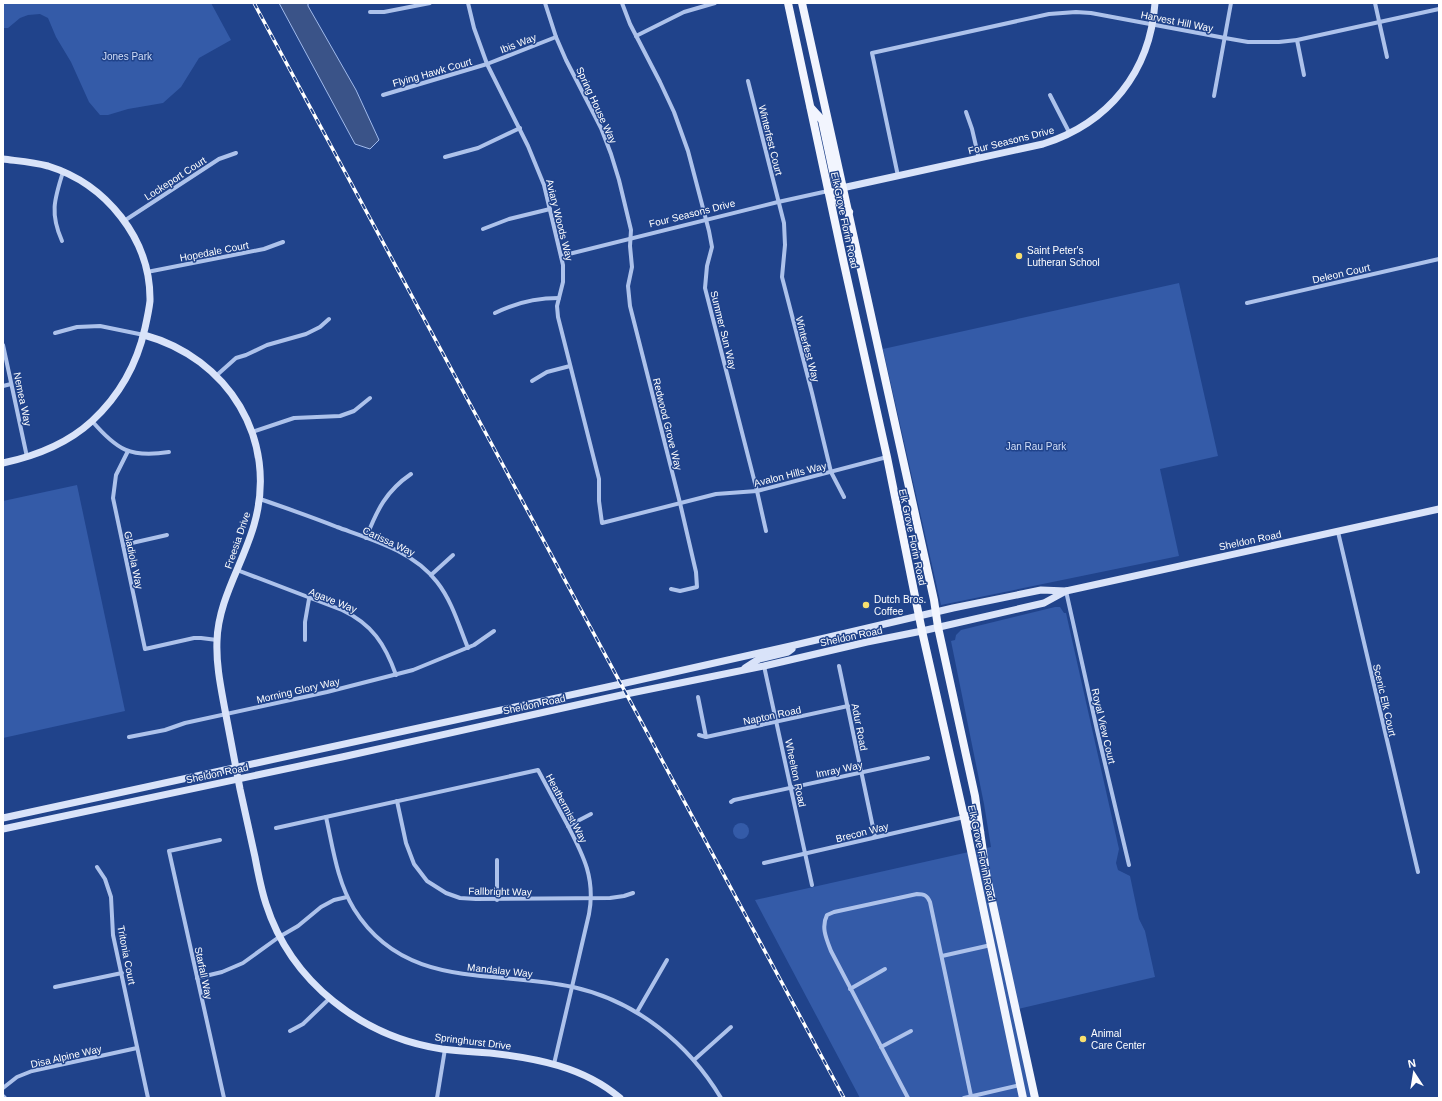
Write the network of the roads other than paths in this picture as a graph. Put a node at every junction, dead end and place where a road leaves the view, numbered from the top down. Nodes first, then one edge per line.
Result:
1 (430, 3) edge
2 (468, 3) edge
3 (545, 3) edge
4 (622, 3) edge
5 (715, 3) edge
6 (788, 3) edge
7 (802, 3) edge
8 (1155, 3) edge
9 (1231, 3) edge
10 (1375, 3) edge
11 (1439, 9) edge
12 (370, 12) dead end
13 (1379, 22) junction
14 (1153, 25) junction
15 (636, 36) junction
16 (556, 37) junction
17 (1225, 38) junction
18 (1297, 40) junction
19 (1387, 57) dead end
20 (486, 64) junction
21 (1304, 75) dead end
22 (748, 82) dead end
23 (383, 95) dead end
24 (1050, 95) dead end
25 (1214, 96) dead end
26 (811, 108) junction
27 (966, 112) dead end
28 (520, 128) junction
29 (1070, 134) junction
30 (236, 153) dead end
31 (445, 157) dead end
32 (3, 159) edge
33 (979, 159) junction
34 (63, 172) junction
35 (898, 177) junction
36 (842, 188) junction
37 (828, 191) junction
38 (778, 202) junction
39 (550, 209) junction
40 (849, 212) junction
41 (706, 220) junction
42 (124, 221) junction
43 (484, 229) dead end
44 (630, 239) junction
45 (62, 241) dead end
46 (283, 242) dead end
47 (561, 256) junction
48 (1439, 259) edge
49 (147, 272) junction
50 (558, 298) junction
51 (1247, 303) dead end
52 (495, 313) dead end
53 (330, 319) dead end
54 (55, 333) dead end
55 (144, 335) junction
56 (3, 345) edge
57 (570, 366) junction
58 (217, 375) junction
59 (532, 381) dead end
60 (11, 384) junction
61 (3, 386) edge
62 (370, 398) dead end
63 (92, 421) junction
64 (252, 432) junction
65 (128, 451) junction
66 (169, 452) dead end
67 (27, 457) junction
68 (887, 458) junction
69 (3, 463) edge
70 (831, 472) junction
71 (410, 474) dead end
72 (757, 491) junction
73 (844, 497) dead end
74 (260, 499) junction
75 (680, 503) junction
76 (1439, 509) edge
77 (602, 523) joint
78 (766, 531) dead end
79 (1338, 532) junction
80 (167, 534) dead end
81 (366, 538) junction
82 (123, 545) junction
83 (453, 555) dead end
84 (237, 570) junction
85 (431, 575) junction
86 (671, 588) dead end
87 (1066, 591) junction
88 (309, 599) junction
89 (936, 613) junction
90 (919, 616) junction
91 (938, 627) junction
92 (494, 631) dead end
93 (922, 631) junction
94 (216, 640) junction
95 (306, 640) dead end
96 (795, 645) junction
97 (468, 648) junction
98 (764, 666) junction
99 (839, 666) dead end
100 (739, 671) junction
101 (396, 674) junction
102 (698, 697) dead end
103 (848, 706) junction
104 (226, 714) junction
105 (776, 722) junction
106 (699, 735) dead end
107 (129, 737) dead end
108 (706, 737) junction
109 (928, 758) dead end
110 (236, 768) junction
111 (861, 772) junction
112 (238, 778) junction
113 (791, 788) junction
114 (397, 801) junction
115 (731, 802) dead end
116 (591, 814) dead end
117 (326, 817) junction
118 (964, 817) junction
119 (3, 818) edge
120 (568, 826) junction
121 (276, 828) dead end
122 (3, 829) edge
123 (980, 832) junction
124 (875, 837) junction
125 (220, 840) dead end
126 (805, 854) junction
127 (497, 860) dead end
128 (764, 863) dead end
129 (1129, 865) dead end
130 (97, 867) dead end
131 (1418, 872) dead end
132 (812, 885) dead end
133 (633, 893) dead end
134 (348, 897) junction
135 (591, 899) junction
136 (497, 900) junction
137 (279, 936) junction
138 (990, 945) junction
139 (942, 956) junction
140 (667, 960) dead end
141 (886, 969) dead end
142 (122, 973) junction
143 (197, 978) junction
144 (572, 986) junction
145 (55, 987) dead end
146 (850, 989) junction
147 (329, 999) junction
148 (636, 1012) junction
149 (731, 1027) dead end
150 (290, 1031) dead end
151 (911, 1031) dead end
152 (137, 1048) junction
153 (881, 1048) junction
154 (445, 1049) junction
155 (1014, 1056) junction
156 (694, 1060) junction
157 (554, 1064) junction
158 (1031, 1080) junction
159 (1020, 1085) junction
160 (3, 1088) edge
161 (972, 1096) junction
162 (148, 1098) edge
163 (224, 1098) edge
164 (437, 1098) edge
165 (620, 1098) edge
166 (720, 1098) edge
167 (908, 1098) edge
168 (964, 1098) edge
169 (1023, 1098) edge
170 (1035, 1098) edge

1 - 12 street
2 - 20 street, Aviary Woods Way
3 - 16 street, Spring House Way
4 - 15 street, Summer Sun Way
5 - 15 street
6 - 26 main road, Elk Grove Florin Road
7 - 36 main road, Elk Grove Florin Road
8 - 14 main road, Four Seasons Drive
9 - 17 street
10 - 13 street
11 - 13 street, Harvest Hill Way
13 - 18 street, Harvest Hill Way
13 - 19 street
14 - 17 street, Harvest Hill Way
14 - 29 main road, Four Seasons Drive
14 - 35 street, Harvest Hill Way
15 - 41 street, Summer Sun Way
16 - 20 street, Ibis Way
16 - 44 street, Spring House Way
17 - 18 street, Harvest Hill Way
17 - 25 street
18 - 21 street
20 - 23 street, Flying Hawk Court
20 - 28 street, Aviary Woods Way
22 - 38 street, Winterfest Court
24 - 29 street
26 - 36 main road
26 - 37 main road, Elk Grove Florin Road
27 - 33 street
28 - 31 street
28 - 39 street, Aviary Woods Way
29 - 33 main road, Four Seasons Drive
30 - 42 street, Lockeport Court
32 - 34 main road
33 - 35 main road, Four Seasons Drive
34 - 42 main road
34 - 45 street
35 - 36 main road, Four Seasons Drive
36 - 40 main road, Elk Grove Florin Road
37 - 38 street, Four Seasons Drive
37 - 40 main road
37 - 68 main road, Elk Grove Florin Road
38 - 41 street, Four Seasons Drive
38 - 70 street, Winterfest Way
39 - 43 street
39 - 47 street, Aviary Woods Way
40 - 89 main road, Elk Grove Florin Road
41 - 44 street, Four Seasons Drive
41 - 72 street, Summer Sun Way
42 - 49 main road
44 - 47 street, Four Seasons Drive
44 - 75 street, Redwood Grove Way
46 - 49 street, Hopedale Court
47 - 50 street, Aviary Woods Way
48 - 51 street, Deleon Court
49 - 55 main road
50 - 52 street
50 - 57 street, Aviary Woods Way
53 - 58 street
54 - 55 street
55 - 58 main road, Freesia Drive
55 - 63 main road
56 - 60 street, Nemea Way
57 - 59 street
57 - 77 street, Aviary Woods Way
58 - 64 main road, Freesia Drive
60 - 61 street
60 - 67 street, Nemea Way
62 - 64 street
63 - 65 street
63 - 67 main road
64 - 74 main road, Freesia Drive
65 - 66 street
65 - 82 street, Gladiola Way
67 - 69 main road
68 - 70 street, Avalon Hills Way
68 - 90 main road, Elk Grove Florin Road
70 - 72 street, Avalon Hills Way
70 - 73 street, Winterfest Way
71 - 81 street
72 - 75 street, Avalon Hills Way
72 - 78 street, Summer Sun Way
74 - 81 street, Carissa Way
74 - 84 main road, Freesia Drive
75 - 77 street, Avalon Hills Way
75 - 86 street, Redwood Grove Way
76 - 79 main road, Sheldon Road
79 - 87 main road, Sheldon Road
79 - 131 street, Scenic Elk Court
80 - 82 street
81 - 85 street, Carissa Way
82 - 94 street, Gladiola Way
83 - 85 street
84 - 88 street, Agave Way
84 - 94 main road, Freesia Drive
85 - 97 street, Carissa Way
87 - 89 main road, Sheldon Road
87 - 91 main road, Sheldon Road
87 - 129 street, Royal View Court
88 - 95 street
88 - 101 street, Agave Way
89 - 90 main road, Sheldon Road
89 - 91 main road, Elk Grove Florin Road
90 - 93 main road, Elk Grove Florin Road
90 - 96 main road, Sheldon Road
91 - 93 main road, Sheldon Road
91 - 123 main road, Elk Grove Florin Road
92 - 97 street, Morning Glory Way
93 - 98 main road, Sheldon Road
93 - 118 main road, Elk Grove Florin Road
94 - 104 main road, Freesia Drive
96 - 100 main road
96 - 110 main road, Sheldon Road
97 - 101 street, Morning Glory Way
98 - 100 main road, Sheldon Road
98 - 105 street, Wheelton Road
99 - 103 street, Adur Road
100 - 112 main road, Sheldon Road
101 - 104 street, Morning Glory Way
102 - 108 street
103 - 105 street, Napton Road
103 - 111 street, Adur Road
104 - 107 street, Morning Glory Way
104 - 110 main road, Freesia Drive
105 - 108 street, Napton Road
105 - 113 street, Wheelton Road
106 - 108 street, Napton Road
109 - 111 street, Imray Way
110 - 112 main road, Freesia Drive
110 - 119 main road, Sheldon Road
111 - 113 street, Imray Way
111 - 124 street, Adur Road
112 - 122 main road, Sheldon Road
112 - 137 main road, Springhurst Drive
113 - 115 street, Imray Way
113 - 126 street, Wheelton Road
114 - 117 street, Heathermist Way
114 - 120 street, Heathermist Way
114 - 136 street, Fallbright Way
116 - 120 street
117 - 121 street, Heathermist Way
117 - 134 street, Mandalay Way
118 - 123 main road
118 - 124 street, Brecon Way
118 - 138 main road, Elk Grove Florin Road
120 - 135 street, Heathermist Way
123 - 158 main road, Elk Grove Florin Road
124 - 126 street, Brecon Way
125 - 143 street, Starfall Way
126 - 128 street, Brecon Way
126 - 132 street, Wheelton Road
127 - 136 street
130 - 142 street, Tritonia Court
133 - 135 street, Fallbright Way
134 - 137 street
134 - 144 street, Mandalay Way
135 - 136 street, Fallbright Way
135 - 144 street, Heathermist Way
137 - 143 street
137 - 147 main road, Springhurst Drive
138 - 139 street
138 - 155 main road, Elk Grove Florin Road
139 - 146 street
139 - 161 street
140 - 148 street
141 - 146 street
142 - 145 street
142 - 152 street, Tritonia Court
143 - 163 street, Starfall Way
144 - 148 street, Mandalay Way
144 - 157 street, Heathermist Way
146 - 153 street
147 - 150 street
147 - 154 main road, Springhurst Drive
148 - 156 street, Mandalay Way
149 - 156 street
151 - 153 street
152 - 160 street, Disa Alpine Way
152 - 162 street, Tritonia Court
153 - 167 street
154 - 157 main road, Springhurst Drive
154 - 164 street
155 - 158 main road
155 - 159 main road, Elk Grove Florin Road
156 - 166 street, Mandalay Way
157 - 165 main road, Springhurst Drive
158 - 170 main road, Elk Grove Florin Road
159 - 161 street
159 - 169 main road, Elk Grove Florin Road
161 - 168 street

